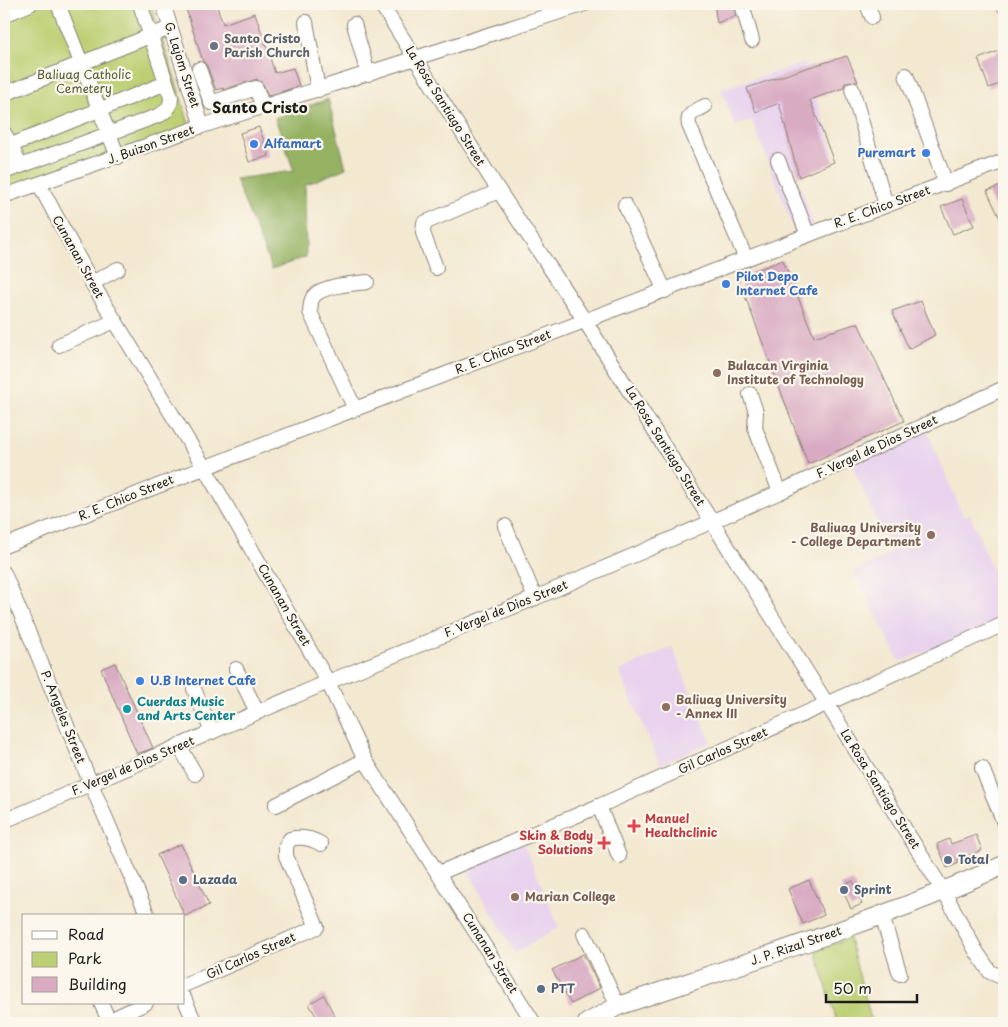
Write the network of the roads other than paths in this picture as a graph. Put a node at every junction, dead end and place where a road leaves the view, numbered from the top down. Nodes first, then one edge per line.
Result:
1 (30, 4) edge
2 (58, 4) edge
3 (140, 4) edge
4 (163, 4) edge
5 (380, 4) edge
6 (585, 4) edge
7 (742, 4) edge
8 (4, 15) edge
9 (306, 22) dead end
10 (354, 24) dead end
11 (170, 28) junction
12 (150, 36) junction
13 (752, 40) dead end
14 (415, 57) junction
15 (81, 63) junction
16 (199, 69) dead end
17 (368, 74) junction
18 (906, 75) dead end
19 (166, 83) junction
20 (852, 89) dead end
21 (318, 90) junction
22 (4, 94) edge
23 (705, 106) dead end
24 (263, 107) junction
25 (100, 109) junction
26 (202, 126) junction
27 (4, 133) edge
28 (109, 134) junction
29 (8, 147) edge
30 (118, 157) junction
31 (778, 160) dead end
32 (1004, 161) edge
33 (23, 166) junction
34 (4, 172) edge
35 (946, 184) junction
36 (36, 185) junction
37 (499, 191) junction
38 (4, 196) edge
39 (625, 205) dead end
40 (886, 205) junction
41 (808, 234) junction
42 (746, 259) junction
43 (436, 268) dead end
44 (118, 269) dead end
45 (367, 282) dead end
46 (92, 283) junction
47 (664, 291) junction
48 (115, 321) junction
49 (585, 321) junction
50 (59, 345) dead end
51 (1004, 388) edge
52 (750, 394) dead end
53 (356, 409) junction
54 (204, 467) junction
55 (780, 492) junction
56 (712, 521) junction
57 (505, 526) dead end
58 (4, 546) edge
59 (4, 573) edge
60 (535, 598) junction
61 (1004, 624) edge
62 (236, 669) dead end
63 (328, 682) junction
64 (194, 689) dead end
65 (827, 704) junction
66 (257, 712) junction
67 (212, 732) junction
68 (179, 745) junction
69 (365, 760) junction
70 (982, 768) dead end
71 (195, 774) dead end
72 (91, 784) junction
73 (276, 805) dead end
74 (599, 806) junction
75 (4, 821) edge
76 (1004, 823) edge
77 (321, 844) dead end
78 (619, 856) dead end
79 (1004, 865) edge
80 (439, 873) junction
81 (944, 892) junction
82 (147, 914) edge
83 (882, 916) junction
84 (584, 934) dead end
85 (900, 974) dead end
86 (1004, 978) edge
87 (185, 986) edge
88 (185, 1000) edge
89 (101, 1004) edge
90 (144, 1004) edge
91 (618, 1006) junction
92 (106, 1022) edge
93 (195, 1023) edge
94 (534, 1023) edge
95 (587, 1023) edge

1 - 8 street
2 - 15 street
3 - 12 street
4 - 11 street, G. Lajom Street
5 - 14 street, La Rosa Santiago Street
6 - 14 street, J. Buizon Street
7 - 13 street
9 - 21 street
10 - 17 street
11 - 12 street
11 - 26 street, G. Lajom Street
12 - 15 street
12 - 19 street
14 - 17 street, J. Buizon Street
14 - 37 street, La Rosa Santiago Street
15 - 22 street
15 - 25 street
16 - 24 street
17 - 21 street, J. Buizon Street
18 - 35 street
19 - 25 street
19 - 28 street
20 - 40 street
21 - 24 street, J. Buizon Street
23 - 42 street
24 - 26 street, J. Buizon Street
25 - 28 street
25 - 29 street
26 - 30 street, J. Buizon Street
27 - 29 street, Cunanan Street
28 - 30 street
28 - 33 street
29 - 33 street, Cunanan Street
30 - 36 street, J. Buizon Street
31 - 41 street
32 - 35 street, R. E. Chico Street
33 - 34 street
33 - 36 street, Cunanan Street
35 - 40 street, R. E. Chico Street
36 - 38 street, J. Buizon Street
36 - 46 street, Cunanan Street
37 - 43 street
37 - 49 street, La Rosa Santiago Street
39 - 47 street
40 - 41 street, R. E. Chico Street
41 - 42 street, R. E. Chico Street
42 - 47 street, R. E. Chico Street
44 - 46 street
45 - 53 street
46 - 48 street, Cunanan Street
47 - 49 street, R. E. Chico Street
48 - 50 street
48 - 54 street, Cunanan Street
49 - 53 street, R. E. Chico Street
49 - 56 street, La Rosa Santiago Street
51 - 55 street, F. Vergel de Dios Street
52 - 55 street
53 - 54 street, R. E. Chico Street
54 - 58 street, R. E. Chico Street
54 - 63 street, Cunanan Street
55 - 56 street, F. Vergel de Dios Street
56 - 60 street, F. Vergel de Dios Street
56 - 65 street, La Rosa Santiago Street
57 - 60 street
59 - 72 street, P. Angeles Street
60 - 63 street, F. Vergel de Dios Street
61 - 65 street, Gil Carlos Street
62 - 66 street
63 - 66 street, F. Vergel de Dios Street
63 - 69 street, Cunanan Street
64 - 67 street
65 - 74 street, Gil Carlos Street
65 - 81 street, La Rosa Santiago Street
66 - 67 street, F. Vergel de Dios Street
67 - 68 street, F. Vergel de Dios Street
68 - 71 street
68 - 72 street, F. Vergel de Dios Street
69 - 73 street
69 - 80 street, Cunanan Street
70 - 76 street
72 - 75 street, F. Vergel de Dios Street
72 - 82 street, P. Angeles Street
74 - 78 street
74 - 80 street, Gil Carlos Street
77 - 87 street, Gil Carlos Street
79 - 81 main road, J. P. Rizal Street
80 - 94 street, Cunanan Street
81 - 83 main road, J. P. Rizal Street
81 - 86 street, La Rosa Santiago Street
83 - 85 street
83 - 91 main road, J. P. Rizal Street
84 - 91 street
88 - 93 street
89 - 92 street
90 - 92 street
91 - 95 main road, J. P. Rizal Street

